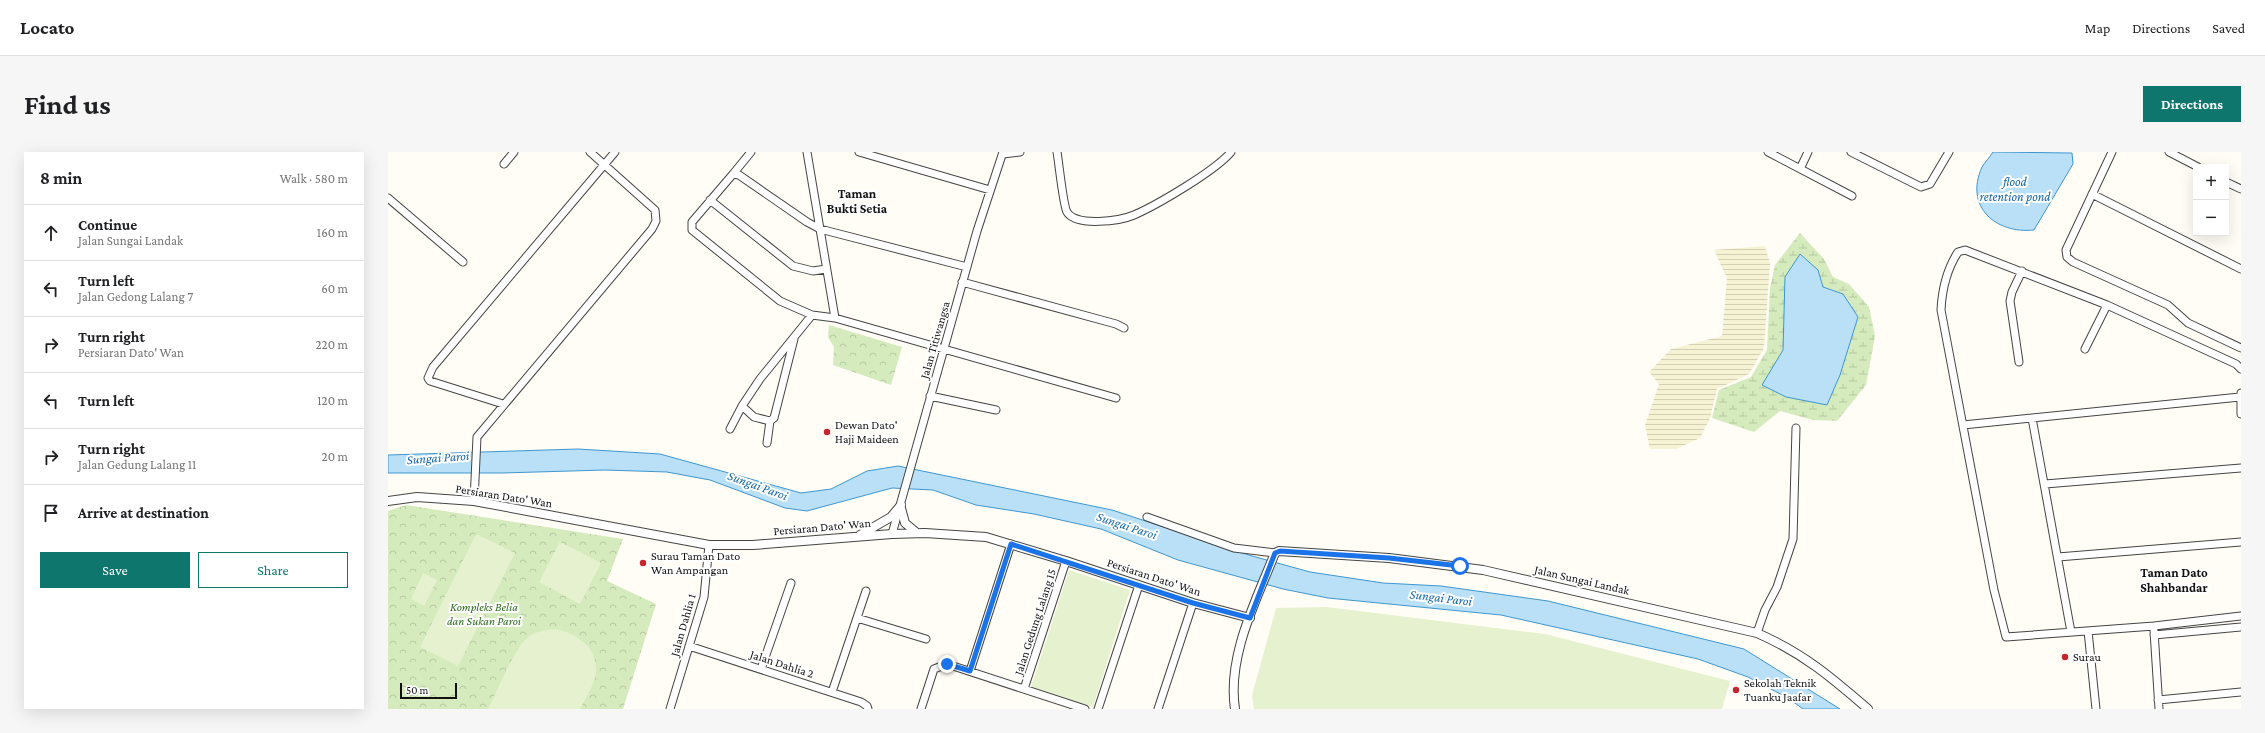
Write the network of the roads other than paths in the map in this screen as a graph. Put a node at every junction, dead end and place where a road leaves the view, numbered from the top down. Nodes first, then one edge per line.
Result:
1 (514, 152) edge
2 (590, 152) edge
3 (615, 152) edge
4 (751, 152) edge
5 (807, 152) edge
6 (859, 152) edge
7 (1020, 152) edge
8 (1057, 152) edge
9 (1231, 152) edge
10 (1768, 152) edge
11 (1808, 152) edge
12 (1851, 152) edge
13 (1948, 152) edge
14 (2112, 152) edge
15 (2169, 152) edge
16 (1003, 153) edge
17 (504, 164) dead end
18 (2193, 164) edge
19 (604, 165) junction
20 (1800, 169) junction
21 (733, 174) junction
22 (2229, 183) edge
23 (2241, 189) edge
24 (990, 190) junction
25 (2092, 194) junction
26 (1852, 196) dead end
27 (388, 198) edge
28 (710, 200) junction
29 (820, 229) junction
30 (463, 262) dead end
31 (967, 267) junction
32 (826, 269) junction
33 (2241, 269) edge
34 (2022, 271) junction
35 (962, 282) junction
36 (2107, 305) junction
37 (812, 314) junction
38 (835, 318) junction
39 (1124, 328) dead end
40 (794, 339) junction
41 (2241, 348) edge
42 (944, 349) junction
43 (2085, 349) dead end
44 (2019, 362) dead end
45 (2241, 369) edge
46 (2240, 395) edge
47 (930, 396) junction
48 (1116, 398) dead end
49 (504, 404) junction
50 (742, 406) junction
51 (996, 410) dead end
52 (2241, 414) edge
53 (2032, 418) junction
54 (770, 420) junction
55 (1963, 425) junction
56 (1796, 428) dead end
57 (730, 429) dead end
58 (767, 443) dead end
59 (2241, 468) edge
60 (2045, 484) junction
61 (388, 501) edge
62 (474, 501) junction
63 (901, 506) junction
64 (1147, 517) dead end
65 (917, 533) junction
66 (892, 534) junction
67 (857, 536) junction
68 (2241, 542) edge
69 (1011, 544) junction
70 (709, 545) junction
71 (1275, 553) junction
72 (2058, 557) junction
73 (1066, 561) junction
74 (791, 583) dead end
75 (1139, 585) junction
76 (866, 591) dead end
77 (1193, 603) junction
78 (2241, 616) edge
79 (857, 618) junction
80 (1250, 618) junction
81 (2154, 626) junction
82 (2241, 627) edge
83 (2088, 631) junction
84 (2071, 632) junction
85 (1757, 633) junction
86 (2154, 635) junction
87 (926, 639) dead end
88 (689, 646) junction
89 (760, 669) junction
90 (970, 671) junction
91 (1024, 689) junction
92 (832, 692) junction
93 (2241, 692) edge
94 (2158, 700) junction
95 (868, 707) edge
96 (670, 709) edge
97 (921, 709) edge
98 (1085, 709) edge
99 (1098, 709) edge
100 (1158, 709) edge
101 (1235, 709) edge
102 (1868, 709) edge
103 (2096, 709) edge
104 (2159, 709) edge

1 - 17 street
2 - 19 street
3 - 19 street
4 - 21 street
5 - 29 street
6 - 24 street
7 - 16 street
8 - 9 street
10 - 20 street
11 - 20 street
12 - 13 street
14 - 25 street
15 - 18 street
16 - 24 street, Jalan Titiwangsa
19 - 49 street
19 - 49 street
20 - 26 street
21 - 28 street
21 - 29 street
22 - 23 street
24 - 31 street, Jalan Titiwangsa
25 - 33 street
25 - 41 street
27 - 30 street
28 - 32 street
28 - 37 street
29 - 31 street
29 - 32 street
31 - 35 street, Jalan Titiwangsa
32 - 38 street
34 - 36 street
34 - 44 street
34 - 55 street
35 - 39 street
35 - 42 street, Jalan Titiwangsa
36 - 43 street
36 - 45 street
37 - 38 street
37 - 40 street
38 - 42 street
40 - 50 street
40 - 54 street
42 - 47 street, Jalan Titiwangsa
42 - 48 street
46 - 52 street
46 - 53 street
47 - 51 street
47 - 63 street, Jalan Titiwangsa
49 - 62 street
50 - 54 street
50 - 57 street
53 - 55 street
53 - 60 street
54 - 58 street
55 - 84 street
56 - 85 street
59 - 60 street
60 - 72 street
61 - 62 street, Persiaran Dato' Wan
62 - 70 street, Persiaran Dato' Wan
63 - 65 street
63 - 66 street, Jalan Titiwangsa
63 - 67 street
64 - 71 street
65 - 66 street, Persiaran Dato' Wan
65 - 69 street, Persiaran Dato' Wan
66 - 67 street, Persiaran Dato' Wan
67 - 70 street, Persiaran Dato' Wan
68 - 72 street
69 - 73 street, Persiaran Dato' Wan
69 - 90 street
70 - 88 street, Jalan Dahlia 1
71 - 80 street
71 - 85 street, Jalan Sungai Landak
72 - 84 street
73 - 75 street, Persiaran Dato' Wan
73 - 91 street, Jalan Gedung Lalang 15
74 - 89 street
75 - 77 street, Persiaran Dato' Wan
75 - 99 street
76 - 79 street
77 - 80 street, Persiaran Dato' Wan
77 - 100 street
78 - 81 street
79 - 87 street
79 - 92 street
80 - 101 street
81 - 83 street
81 - 86 street
82 - 86 street
83 - 84 street
83 - 103 street
85 - 102 street, Jalan Sungai Landak
86 - 94 street
88 - 89 street, Jalan Dahlia 2
88 - 96 street, Jalan Dahlia 1
89 - 92 street, Jalan Dahlia 2
90 - 91 street
90 - 97 street
91 - 98 street
92 - 95 street, Jalan Dahlia 2
93 - 94 street
94 - 104 street

